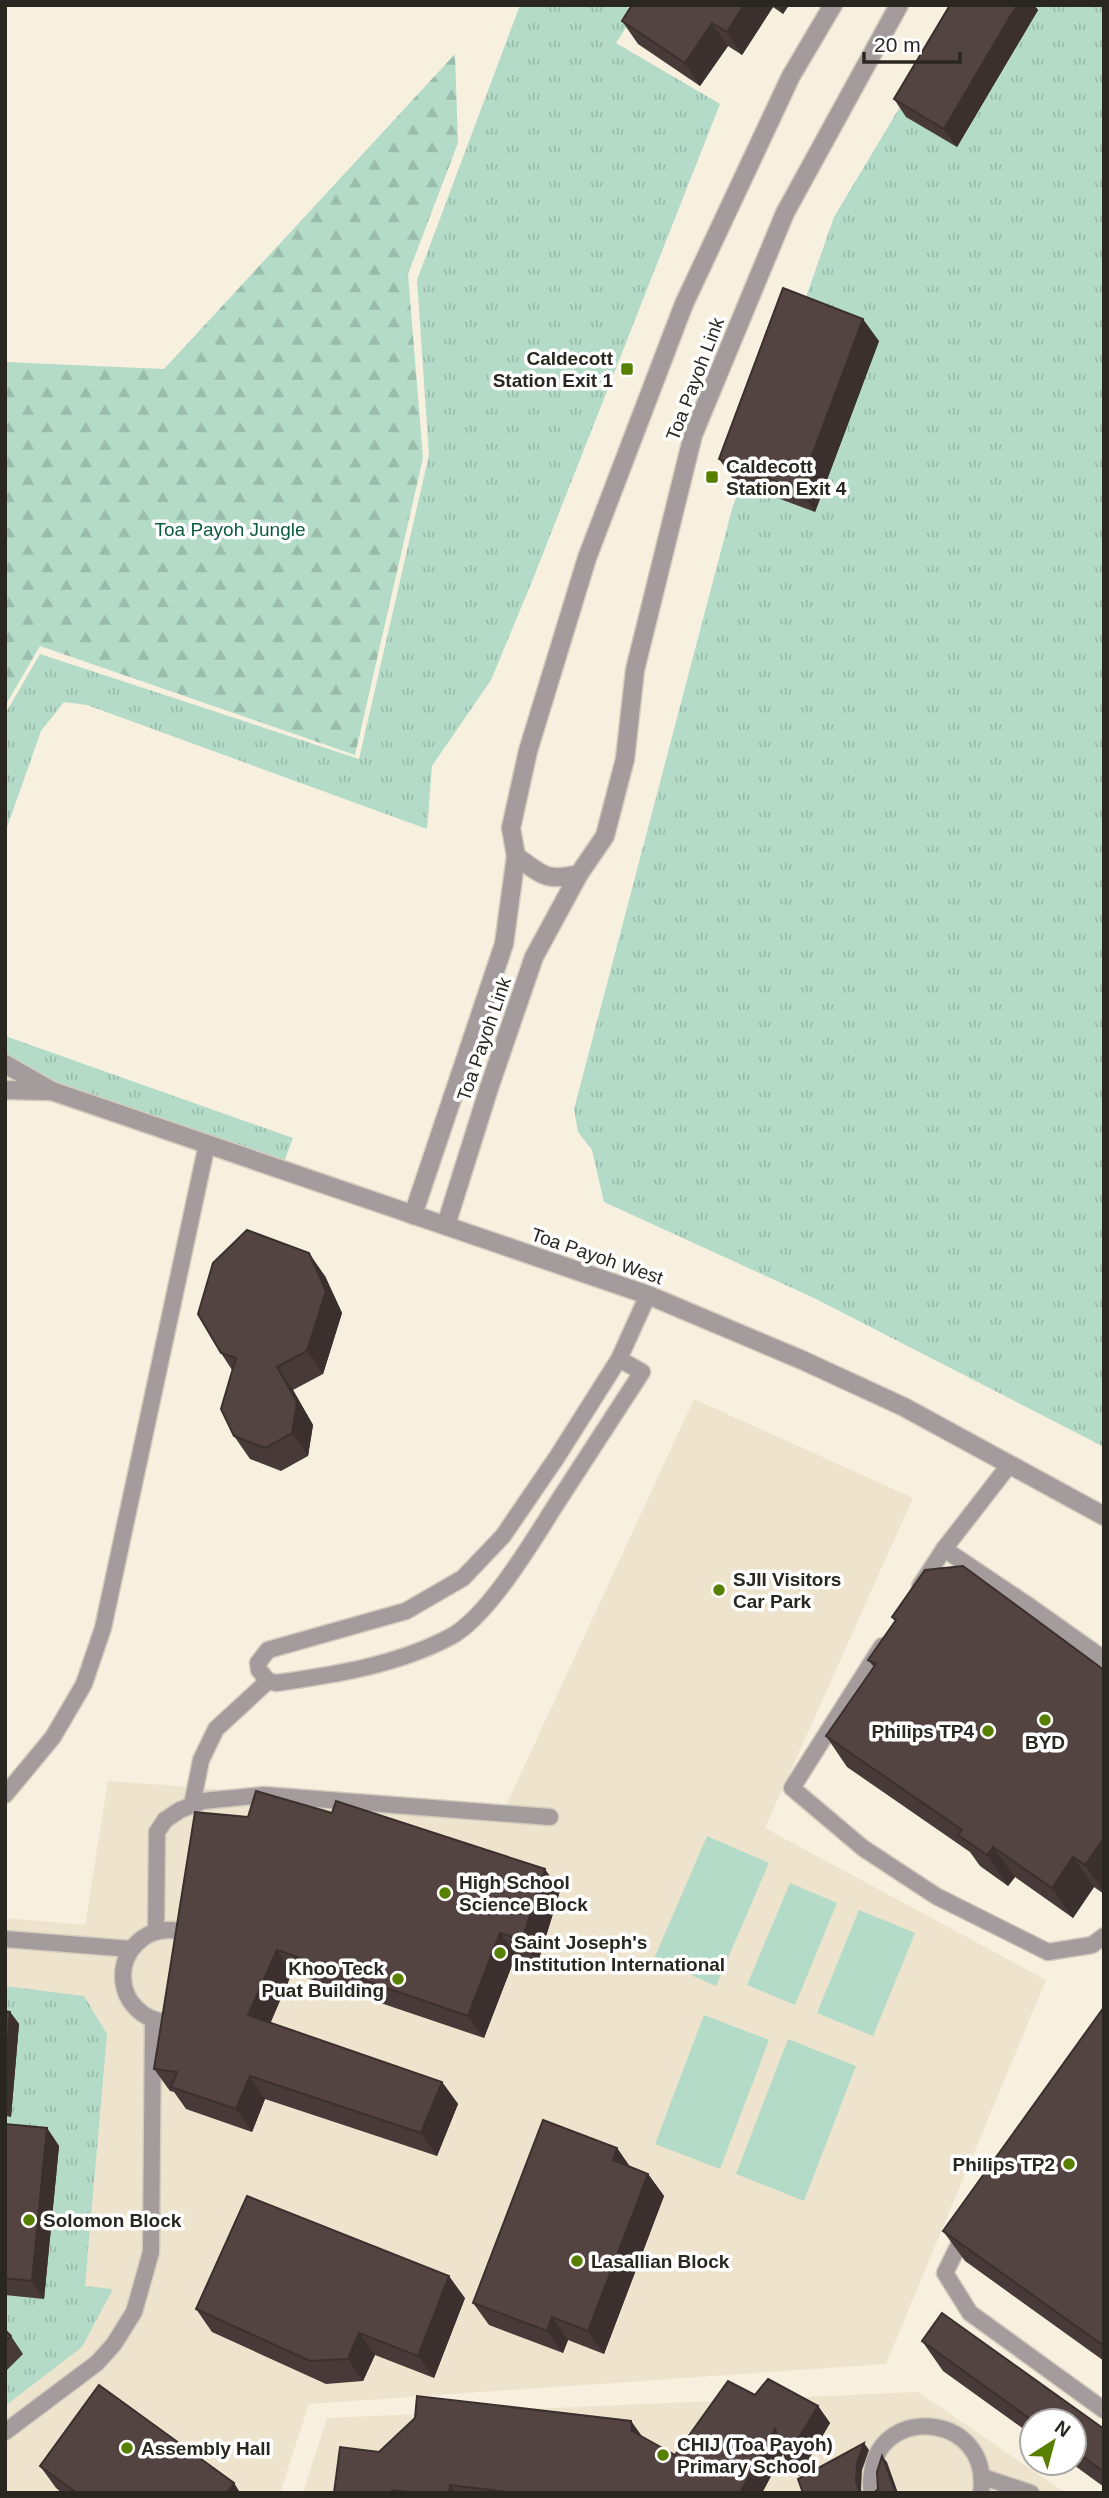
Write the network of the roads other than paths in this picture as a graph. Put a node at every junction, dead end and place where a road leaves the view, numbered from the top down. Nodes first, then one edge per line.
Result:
1 (833, 5) edge
2 (899, 5) edge
3 (516, 856) junction
4 (579, 874) junction
5 (5, 1064) edge
6 (5, 1090) edge
7 (52, 1091) junction
8 (207, 1144) junction
9 (413, 1215) junction
10 (446, 1224) junction
11 (648, 1295) junction
12 (619, 1359) junction
13 (1010, 1464) junction
14 (1104, 1516) edge
15 (944, 1549) junction
16 (915, 1594) edge
17 (893, 1629) edge
18 (1104, 1659) edge
19 (268, 1681) junction
20 (5, 1795) edge
21 (192, 1805) junction
22 (550, 1817) dead end
23 (156, 1931) junction
24 (1104, 1936) edge
25 (5, 1939) edge
26 (131, 1949) junction
27 (153, 2019) junction
28 (975, 2211) edge
29 (1104, 2410) edge
30 (5, 2432) edge
31 (982, 2485) edge
32 (872, 2493) edge
33 (1031, 2493) edge

1 - 3 street, Toa Payoh Link
2 - 4 street, Toa Payoh Link
3 - 4 street
3 - 9 street, Toa Payoh Link
4 - 10 street, Toa Payoh Link
5 - 7 street, Toa Payoh West
6 - 7 street, Toa Payoh West
7 - 8 street, Toa Payoh West
8 - 9 street, Toa Payoh West
8 - 20 lane
9 - 10 street, Toa Payoh West
10 - 11 street, Toa Payoh West
11 - 12 lane
11 - 13 street, Toa Payoh West
12 - 19 lane
12 - 19 lane
13 - 14 street, Toa Payoh West
13 - 15 lane
15 - 16 lane
15 - 18 lane
17 - 24 lane
19 - 21 lane
21 - 22 lane
21 - 23 lane
23 - 26 lane
23 - 27 lane
25 - 26 lane
26 - 27 lane
27 - 30 lane
28 - 29 lane
31 - 32 lane
31 - 33 lane

